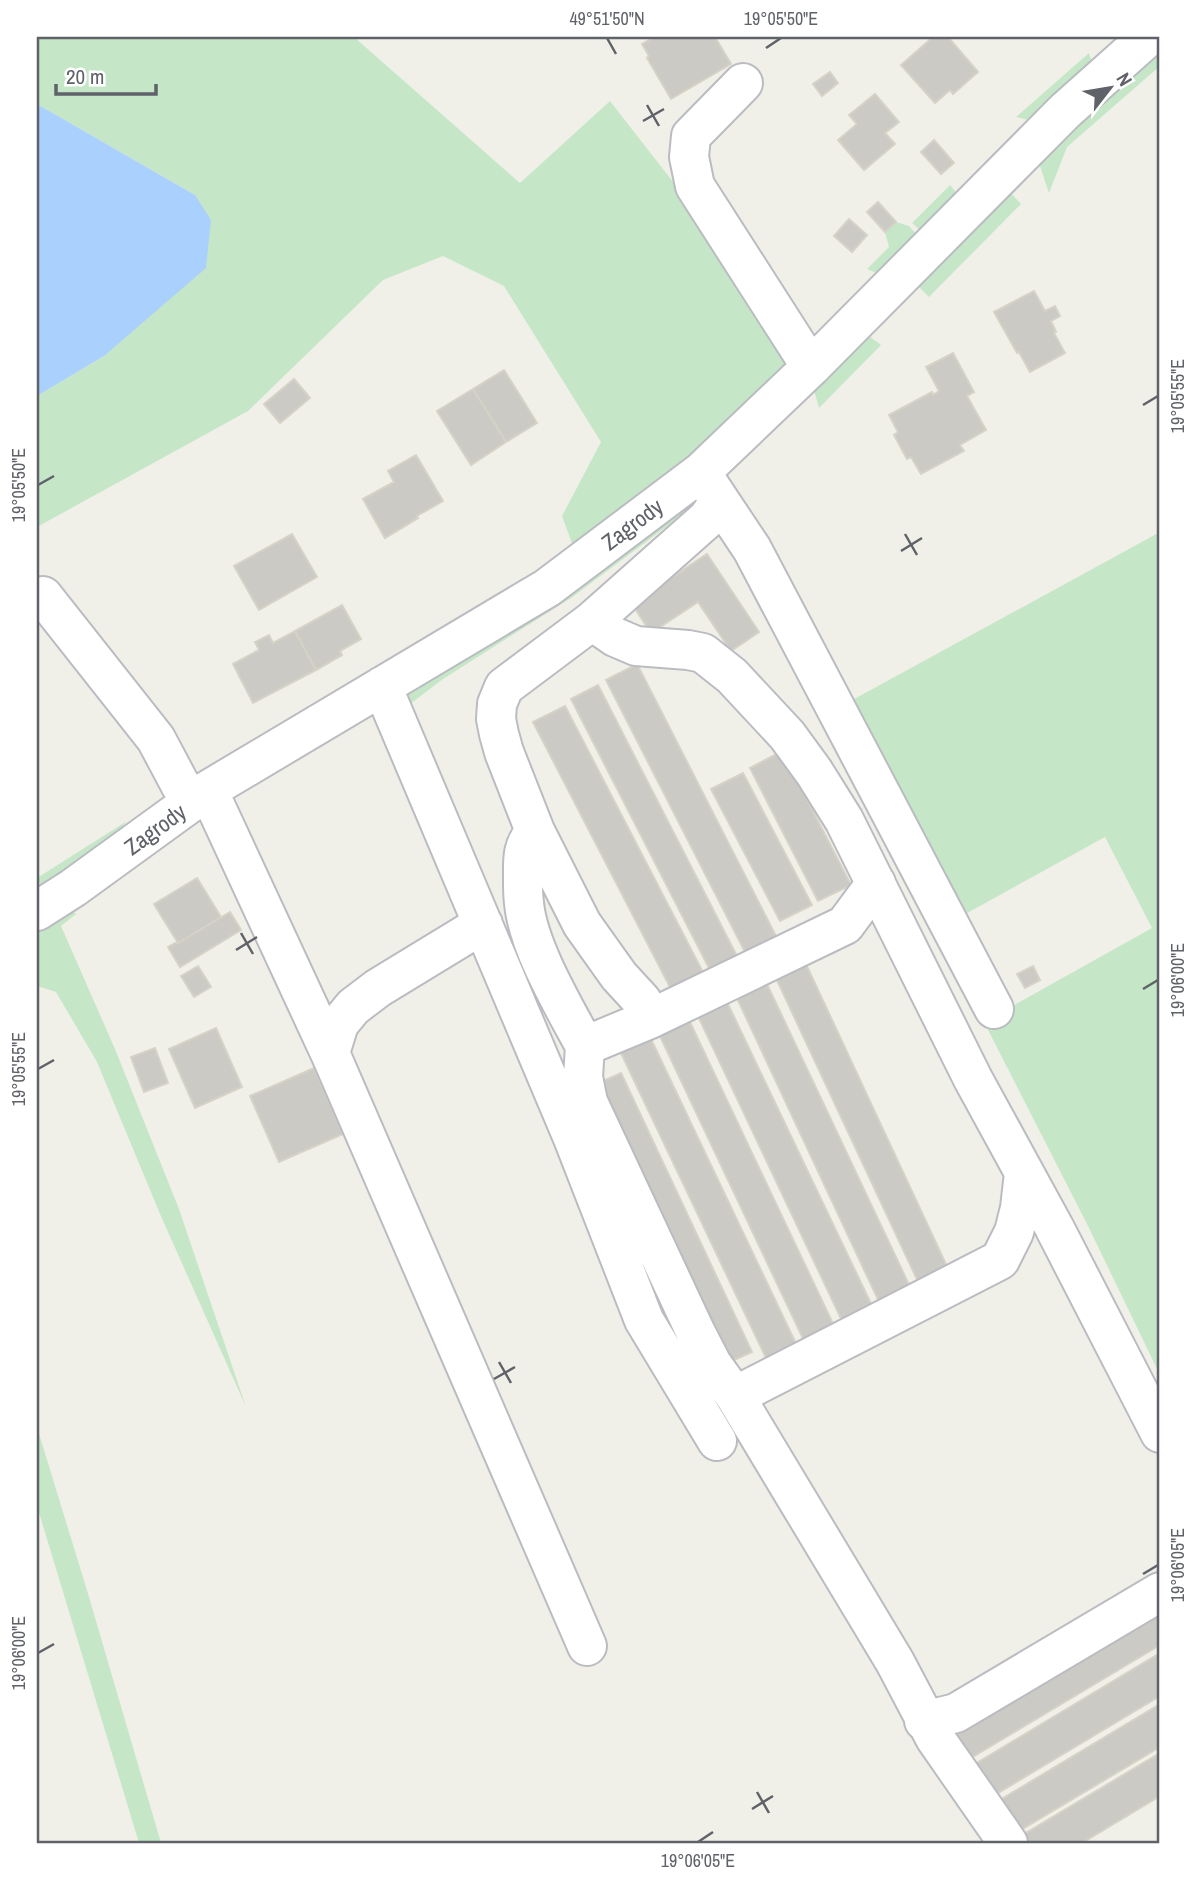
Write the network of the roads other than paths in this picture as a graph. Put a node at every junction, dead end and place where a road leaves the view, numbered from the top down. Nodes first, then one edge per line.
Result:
1 (1148, 37) edge
2 (743, 83) dead end
3 (811, 367) junction
4 (710, 487) junction
5 (44, 596) dead end
6 (592, 621) junction
7 (382, 686) junction
8 (201, 796) junction
9 (535, 831) junction
10 (876, 883) junction
11 (37, 911) edge
12 (483, 924) junction
13 (845, 925) junction
14 (908, 946) junction
15 (993, 1009) dead end
16 (650, 1019) junction
17 (585, 1046) junction
18 (330, 1053) junction
19 (1024, 1173) junction
20 (1054, 1227) junction
21 (1000, 1259) junction
22 (735, 1396) junction
23 (1160, 1433) edge
24 (717, 1441) dead end
25 (1160, 1592) edge
26 (587, 1646) dead end
27 (924, 1721) junction
28 (1008, 1843) edge

1 - 3 street, Zagrody
2 - 3 street
3 - 4 street, Zagrody
4 - 6 street
4 - 7 street, Zagrody
4 - 15 street
5 - 8 street
6 - 9 street
6 - 10 street
7 - 8 street, Zagrody
7 - 12 street
8 - 11 street, Zagrody
8 - 18 street
9 - 16 street
9 - 17 street
10 - 13 street
10 - 14 street
12 - 18 street
12 - 24 street
13 - 14 street
13 - 16 street
14 - 19 street
16 - 17 street
17 - 22 street
18 - 26 street
19 - 20 street
19 - 21 street
20 - 21 street
20 - 23 street
21 - 22 street
22 - 27 street
25 - 27 street
27 - 28 street

